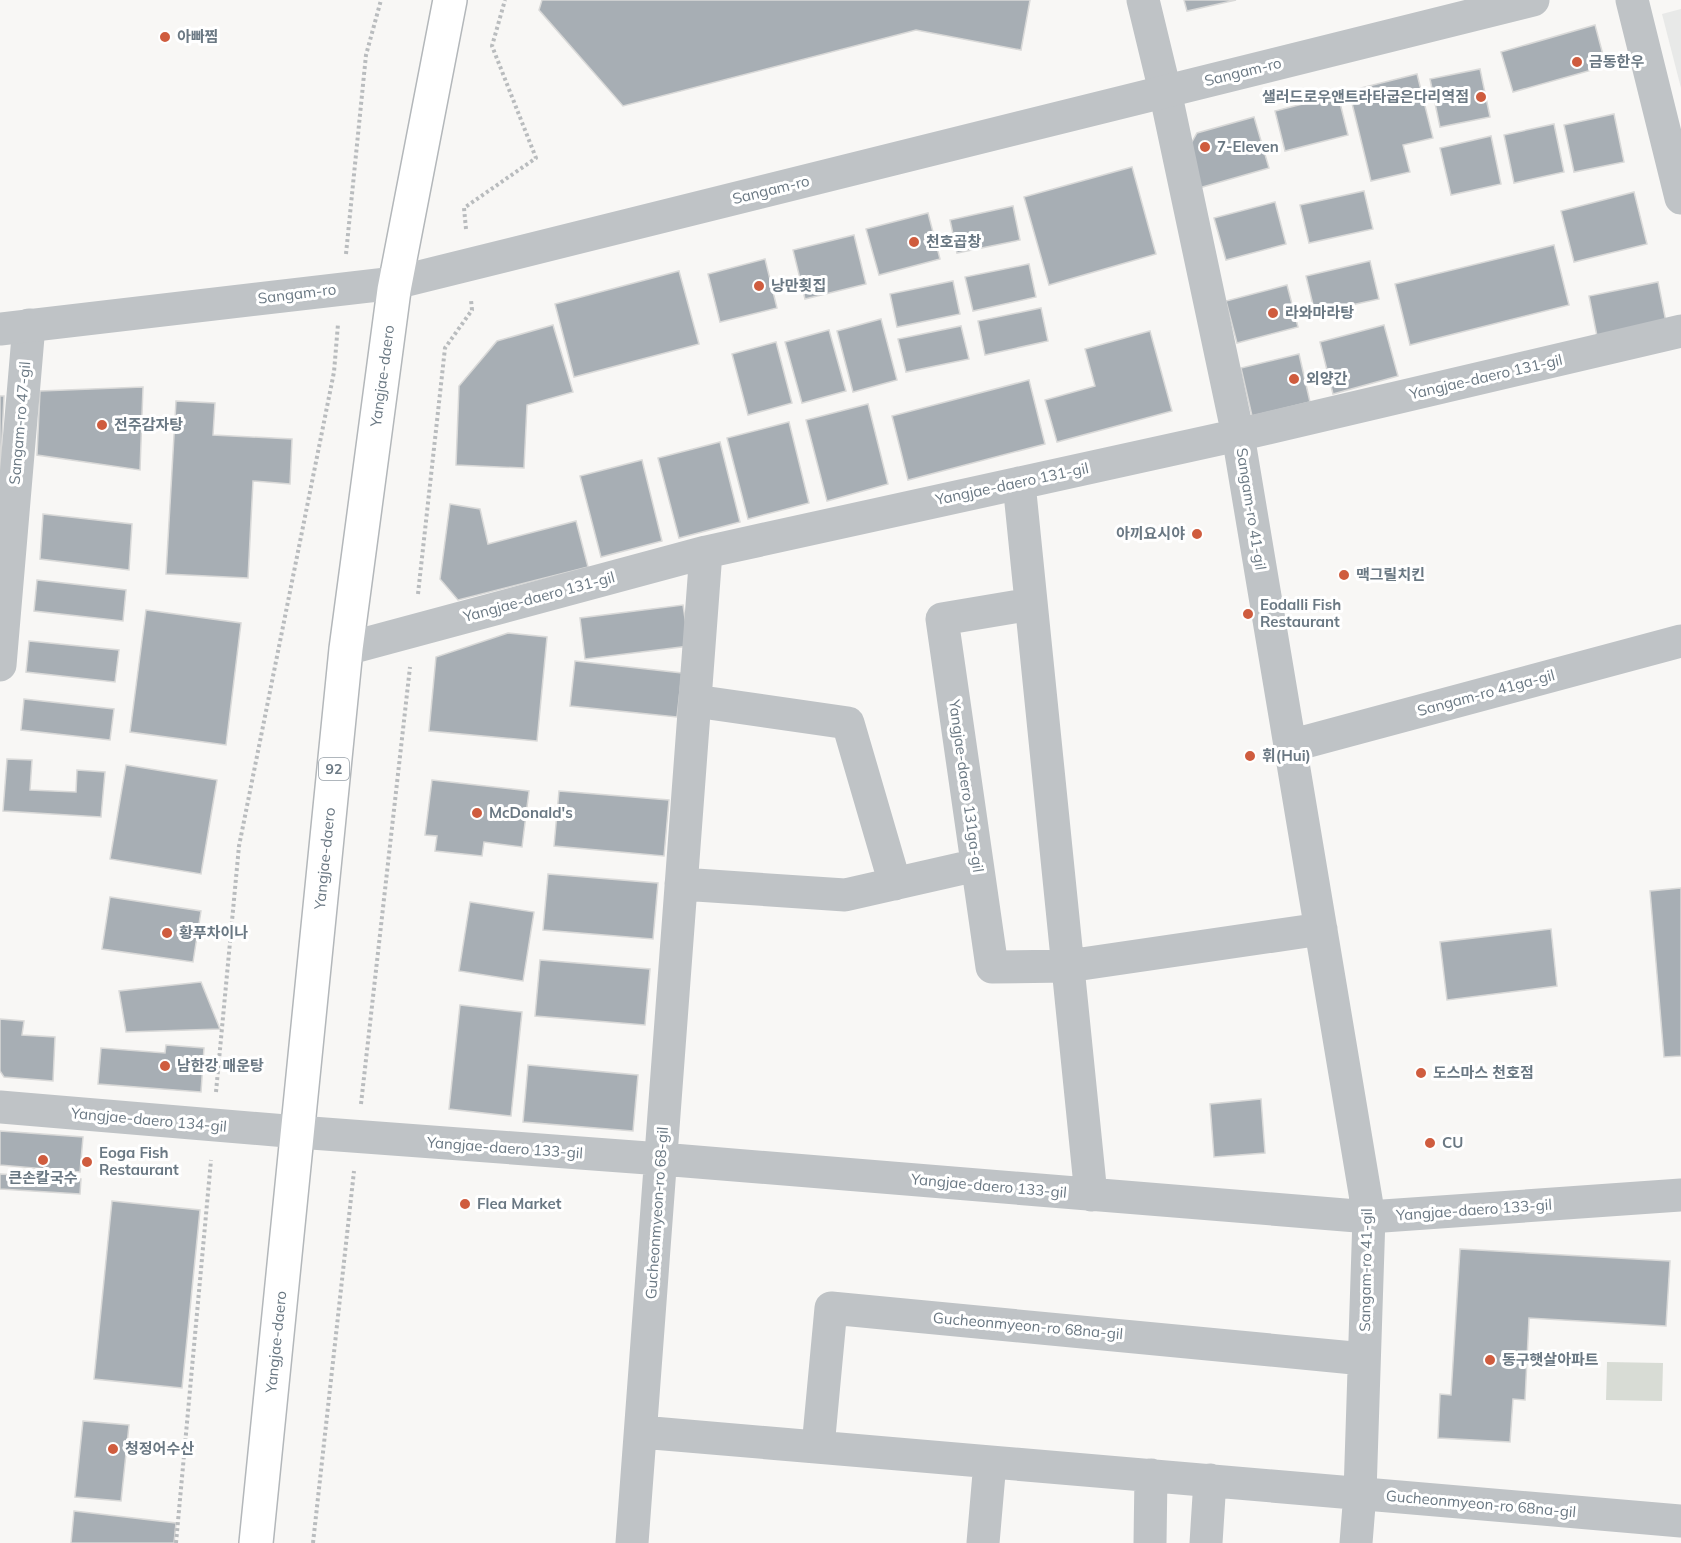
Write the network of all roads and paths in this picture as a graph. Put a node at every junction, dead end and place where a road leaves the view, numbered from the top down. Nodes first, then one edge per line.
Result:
1 (381, 0) edge
2 (450, 0) edge
3 (505, 0) edge
4 (1143, 0) edge
5 (1533, 0) edge
6 (1632, 0) edge
7 (1165, 92) junction
8 (1681, 198) edge
9 (469, 265) junction
10 (395, 283) junction
11 (342, 289) junction
12 (14, 327) edge
13 (1681, 331) edge
14 (1238, 435) junction
15 (1019, 483) junction
16 (706, 552) junction
17 (1031, 604) junction
18 (414, 631) junction
19 (1681, 641) edge
20 (346, 650) junction
21 (0, 665) edge
22 (695, 701) junction
23 (1290, 746) junction
24 (977, 865) junction
25 (681, 884) junction
26 (895, 884) junction
27 (1321, 929) junction
28 (1068, 966) junction
29 (0, 1107) edge
30 (214, 1125) junction
31 (298, 1132) junction
32 (357, 1137) junction
33 (661, 1159) junction
34 (1091, 1195) junction
35 (1681, 1195) edge
36 (1369, 1217) junction
37 (1364, 1359) junction
38 (641, 1432) junction
39 (818, 1447) junction
40 (990, 1462) junction
41 (1151, 1475) junction
42 (1210, 1480) junction
43 (1360, 1493) junction
44 (1681, 1521) edge
45 (176, 1543) edge
46 (256, 1543) edge
47 (313, 1543) edge
48 (632, 1543) edge
49 (983, 1543) edge
50 (1150, 1543) edge
51 (1206, 1543) edge
52 (1356, 1543) edge

1 - 11 path
2 - 10 main road, Yangjae-daero / 92
3 - 9 path
4 - 7 street, Sangam-ro 41-gil
5 - 7 street, Sangam-ro
6 - 8 street
7 - 9 street, Sangam-ro
7 - 14 street, Sangam-ro 41-gil
9 - 10 street, Sangam-ro
9 - 18 path
10 - 11 street, Sangam-ro
10 - 20 main road, Yangjae-daero / 92
11 - 12 street, Sangam-ro
11 - 30 path
12 - 21 street, Sangam-ro 47-gil
13 - 14 street, Yangjae-daero 131-gil
14 - 15 street, Yangjae-daero 131-gil
14 - 23 street, Sangam-ro 41-gil
15 - 16 street, Yangjae-daero 131-gil
15 - 17 street
16 - 18 street, Yangjae-daero 131-gil
16 - 22 street, Gucheonmyeon-ro 68-gil
17 - 24 street, Yangjae-daero 131ga-gil
17 - 28 street
18 - 20 street, Yangjae-daero 131-gil
18 - 32 path
19 - 23 street, Sangam-ro 41ga-gil
20 - 31 main road, Yangjae-daero / 92
22 - 25 street, Gucheonmyeon-ro 68-gil
22 - 26 street
23 - 27 street, Sangam-ro 41-gil
24 - 26 street
24 - 28 street, Yangjae-daero 131ga-gil
25 - 26 street
25 - 33 street, Gucheonmyeon-ro 68-gil
27 - 28 street
27 - 36 street, Sangam-ro 41-gil
28 - 34 street
29 - 30 street, Yangjae-daero 134-gil
30 - 31 street, Yangjae-daero 134-gil
30 - 45 path
31 - 32 street, Yangjae-daero 133-gil
31 - 46 main road, Yangjae-daero / 92
32 - 33 street, Yangjae-daero 133-gil
32 - 47 path
33 - 34 street, Yangjae-daero 133-gil
33 - 38 street, Gucheonmyeon-ro 68-gil
34 - 36 street, Yangjae-daero 133-gil
35 - 36 street, Yangjae-daero 133-gil
36 - 37 street, Sangam-ro 41-gil
37 - 39 street, Gucheonmyeon-ro 68na-gil
37 - 43 street, Sangam-ro 41-gil
38 - 39 street, Gucheonmyeon-ro 68na-gil
38 - 48 street, Gucheonmyeon-ro 68-gil
39 - 40 street, Gucheonmyeon-ro 68na-gil
40 - 41 street, Gucheonmyeon-ro 68na-gil
40 - 49 street
41 - 42 street, Gucheonmyeon-ro 68na-gil
41 - 50 street
42 - 43 street, Gucheonmyeon-ro 68na-gil
42 - 51 street
43 - 44 street, Gucheonmyeon-ro 68na-gil
43 - 52 street, Sangam-ro 41-gil

